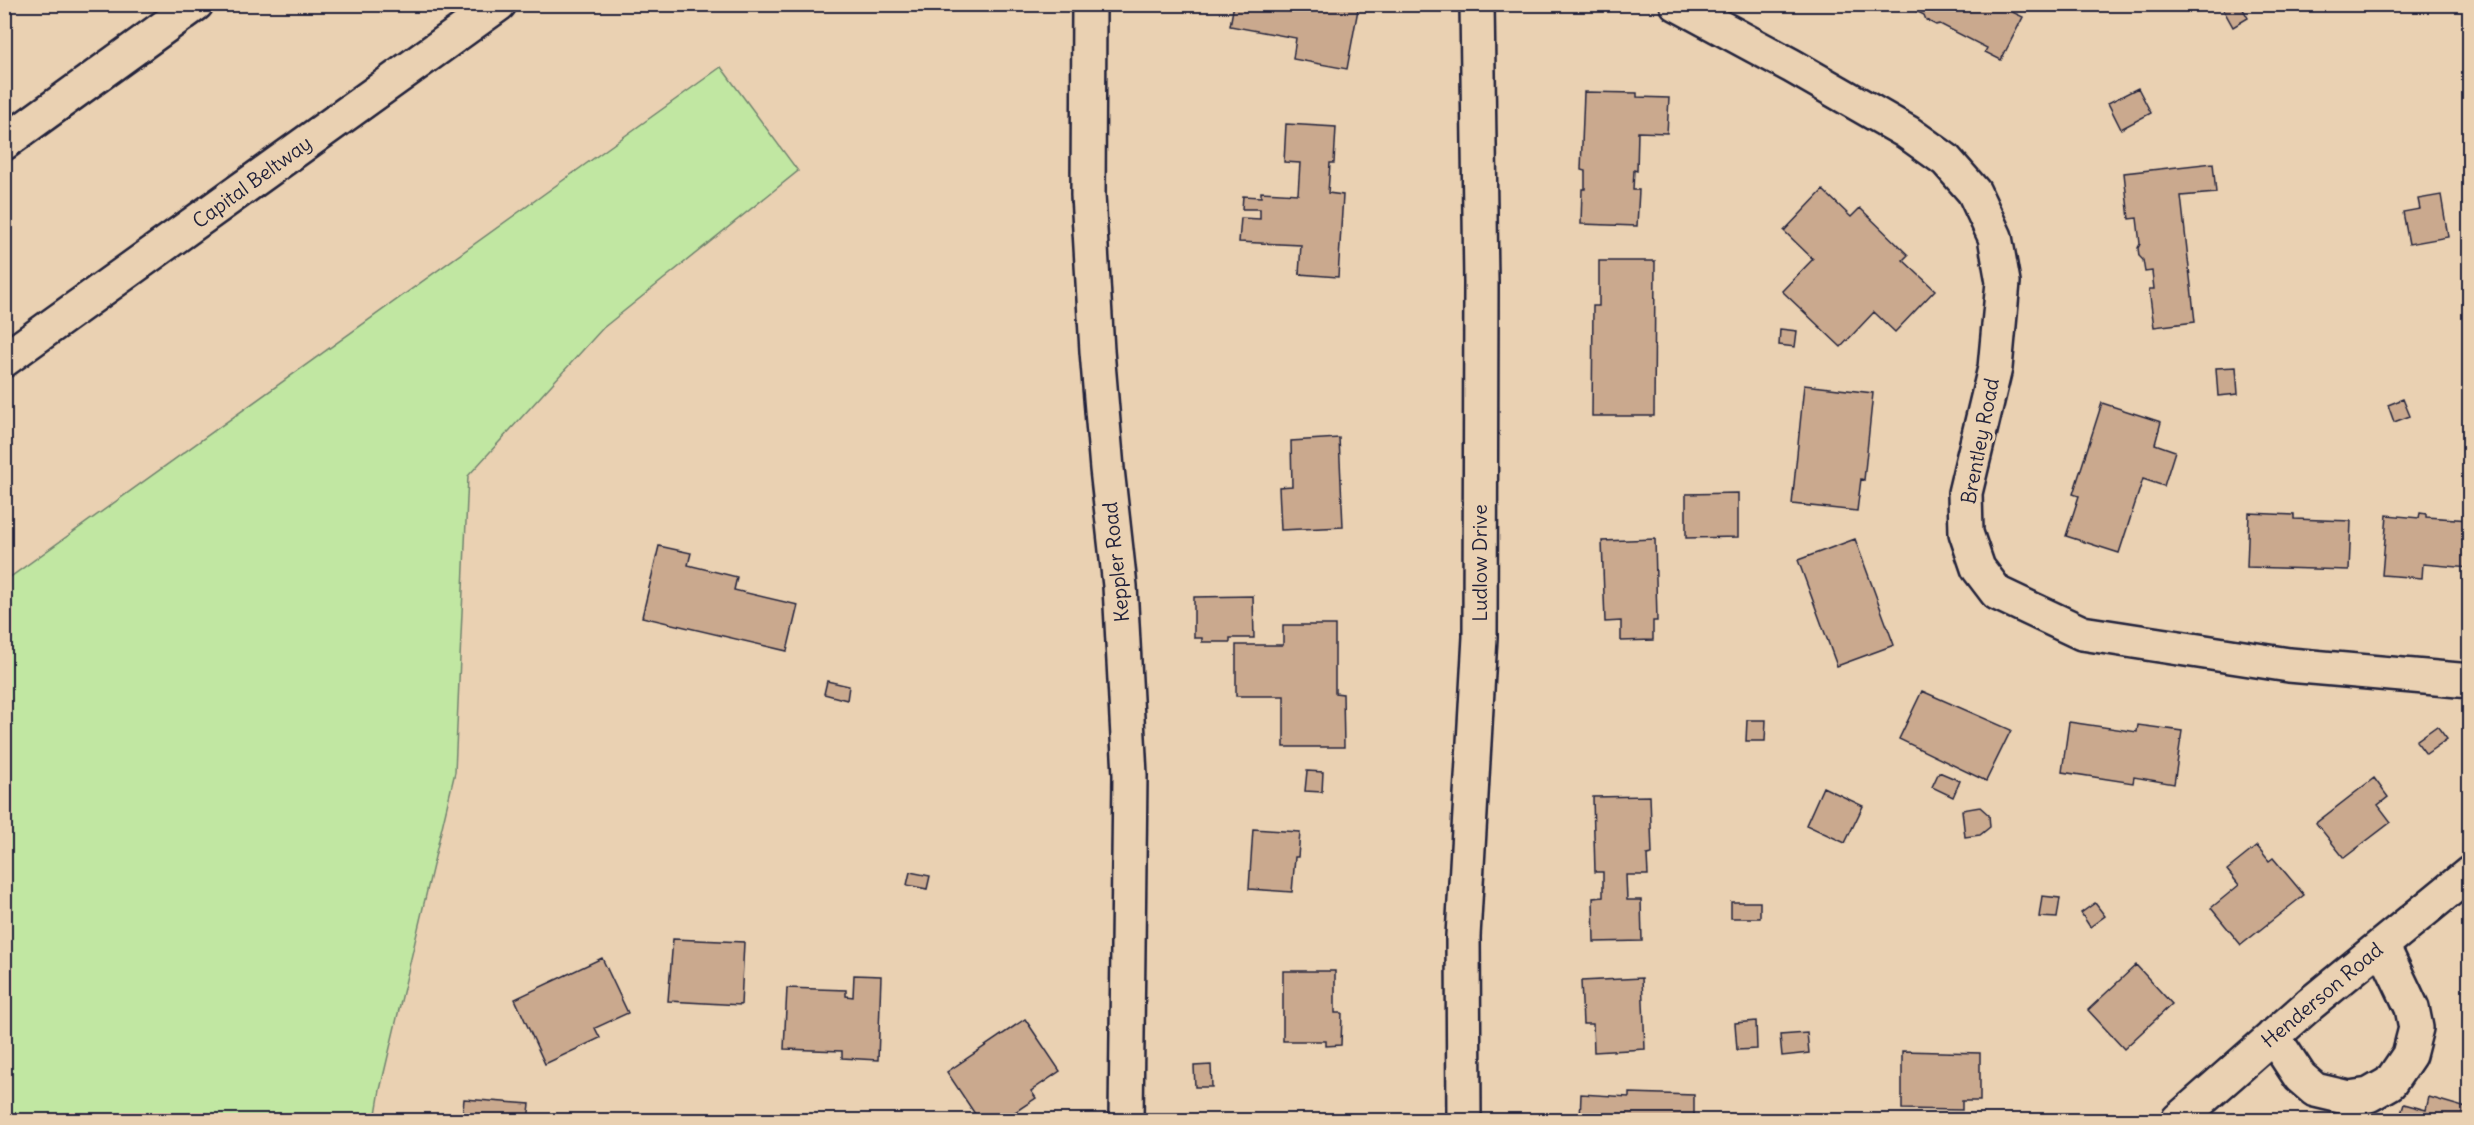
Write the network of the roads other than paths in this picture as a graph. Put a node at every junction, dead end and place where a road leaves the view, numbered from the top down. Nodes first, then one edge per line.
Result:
1 (196, 4) edge
2 (499, 4) edge
3 (1089, 4) edge
4 (1477, 4) edge
5 (1677, 4) edge
6 (4, 142) edge
7 (4, 360) edge
8 (2469, 681) edge
9 (2469, 873) edge
10 (2382, 945) junction
11 (2273, 1036) junction
12 (1126, 1120) edge
13 (1464, 1120) edge
14 (2178, 1120) edge

1 - 6 main road
2 - 7 main road, Capital Beltway
3 - 12 main road, Keppler Road
4 - 13 main road, Ludlow Drive
5 - 8 main road, Brentley Road
9 - 10 main road, Henderson Road
10 - 11 main road, Henderson Road
10 - 11 main road
11 - 14 main road, Henderson Road

